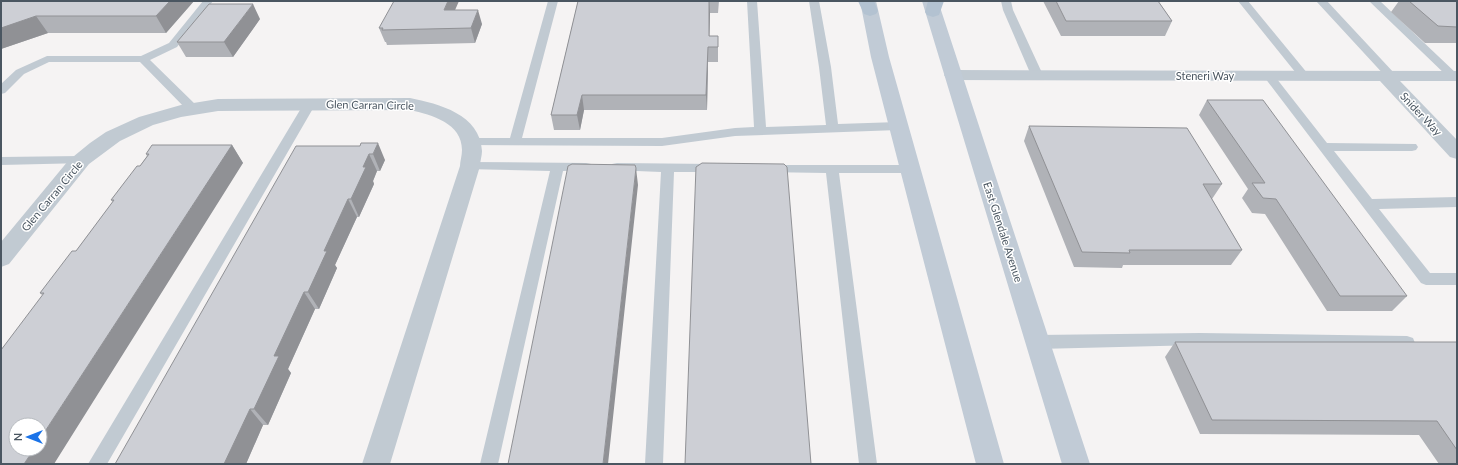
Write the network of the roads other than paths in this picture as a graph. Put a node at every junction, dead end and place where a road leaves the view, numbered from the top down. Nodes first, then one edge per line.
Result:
1 (208, 1) edge
2 (553, 1) edge
3 (752, 1) edge
4 (814, 1) edge
5 (1006, 1) edge
6 (1243, 1) edge
7 (1321, 1) edge
8 (1374, 1) edge
9 (868, 4) edge
10 (933, 5) edge
11 (143, 59) junction
12 (953, 75) junction
13 (1037, 75) junction
14 (1269, 76) junction
15 (1304, 76) junction
16 (1388, 76) junction
17 (1455, 76) edge
18 (1, 90) edge
19 (309, 105) junction
20 (192, 108) junction
21 (898, 126) junction
22 (832, 128) junction
23 (760, 131) junction
24 (515, 141) junction
25 (470, 142) junction
26 (1324, 147) junction
27 (1412, 147) dead end
28 (1457, 152) edge
29 (81, 160) junction
30 (1, 161) edge
31 (470, 166) junction
32 (557, 167) junction
33 (668, 168) junction
34 (723, 168) edge
35 (754, 168) edge
36 (832, 169) junction
37 (910, 169) junction
38 (1457, 202) edge
39 (1368, 204) junction
40 (1, 258) edge
41 (1457, 279) edge
42 (1038, 342) junction
43 (1418, 343) edge
44 (97, 464) edge
45 (376, 464) edge
46 (489, 464) edge
47 (654, 464) edge
48 (868, 464) edge
49 (990, 464) edge
50 (1076, 464) edge

1 - 11 lane
2 - 24 lane
3 - 23 lane
4 - 22 lane
5 - 13 lane
6 - 15 lane
7 - 16 lane
8 - 17 lane
9 - 21 main road
10 - 12 main road, East Glendale Avenue
11 - 18 lane
11 - 20 lane
12 - 13 street, Steneri Way
12 - 42 main road, East Glendale Avenue
13 - 14 street, Steneri Way
14 - 15 street, Steneri Way
14 - 26 lane
15 - 16 street, Steneri Way
16 - 17 street, Steneri Way
16 - 28 street, Snider Way
19 - 20 street, Glen Carran Circle
19 - 25 street, Glen Carran Circle
19 - 44 lane
20 - 29 street, Glen Carran Circle
21 - 22 lane
21 - 37 main road
22 - 23 lane
23 - 24 lane
24 - 25 lane
25 - 31 street, Glen Carran Circle
26 - 27 lane
26 - 39 lane
29 - 30 lane
29 - 40 street, Glen Carran Circle
31 - 32 lane
31 - 45 street, Glen Carran Circle
32 - 33 lane
32 - 46 lane
33 - 34 lane
33 - 47 lane
35 - 36 lane
36 - 37 lane
36 - 48 lane
37 - 49 main road
38 - 39 lane
39 - 41 lane
42 - 43 lane
42 - 50 main road, East Glendale Avenue

